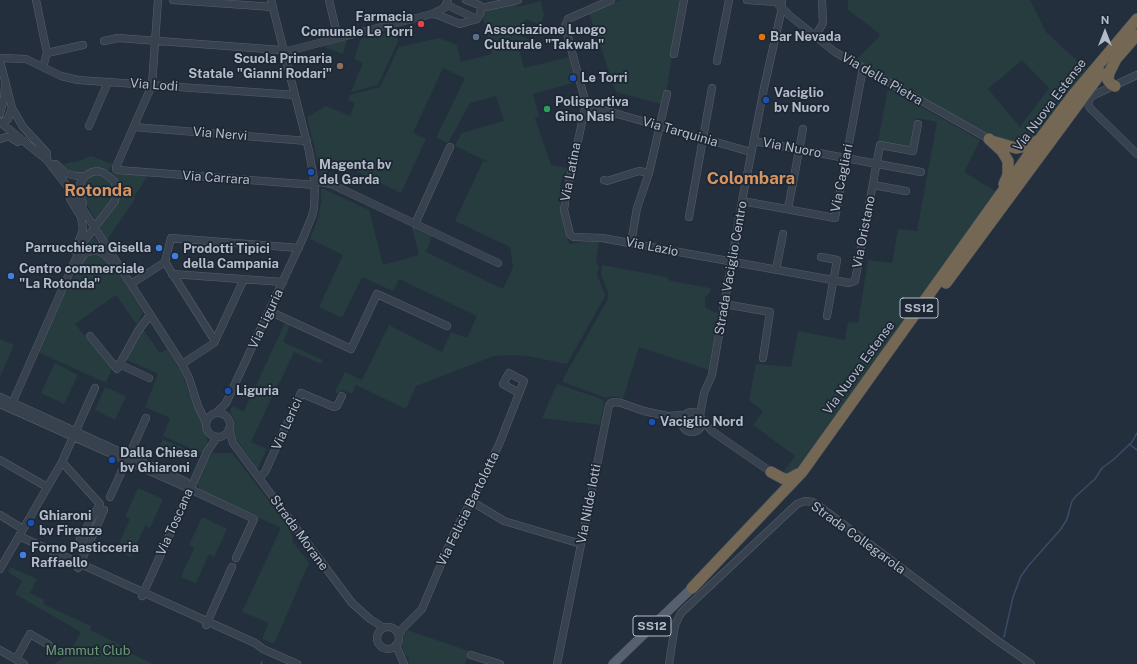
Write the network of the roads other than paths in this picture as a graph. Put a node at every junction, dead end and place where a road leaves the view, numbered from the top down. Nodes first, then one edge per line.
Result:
1 (36, 0) edge
2 (158, 0) edge
3 (173, 0) edge
4 (328, 0) edge
5 (466, 0) edge
6 (518, 0) edge
7 (612, 0) edge
8 (684, 0) edge
9 (728, 0) edge
10 (747, 0) edge
11 (822, 0) edge
12 (272, 3) edge
13 (448, 3) edge
14 (780, 3) edge
15 (482, 8) junction
16 (432, 14) junction
17 (477, 19) junction
18 (1137, 19) edge
19 (1137, 29) edge
20 (1137, 35) edge
21 (815, 37) junction
22 (338, 38) junction
23 (155, 40) junction
24 (104, 41) dead end
25 (83, 45) dead end
26 (284, 52) junction
27 (47, 53) junction
28 (674, 54) dead end
29 (0, 58) edge
30 (0, 61) edge
31 (717, 61) dead end
32 (43, 67) junction
33 (863, 68) junction
34 (1137, 75) edge
35 (5, 79) junction
36 (108, 82) junction
37 (152, 85) junction
38 (1115, 86) junction
39 (712, 88) dead end
40 (667, 94) dead end
41 (295, 95) junction
42 (586, 105) junction
43 (12, 108) junction
44 (0, 114) edge
45 (0, 124) edge
46 (918, 124) dead end
47 (89, 126) dead end
48 (660, 126) junction
49 (134, 127) junction
50 (803, 129) dead end
51 (1043, 135) junction
52 (703, 138) junction
53 (0, 139) edge
54 (989, 139) junction
55 (307, 141) junction
56 (754, 141) junction
57 (450, 147) dead end
58 (34, 150) junction
59 (799, 150) junction
60 (752, 152) junction
61 (1137, 154) edge
62 (846, 158) junction
63 (49, 162) junction
64 (877, 164) junction
65 (921, 172) dead end
66 (649, 173) junction
67 (85, 176) junction
68 (604, 180) dead end
69 (315, 183) junction
70 (873, 185) junction
71 (71, 191) junction
72 (906, 191) dead end
73 (742, 201) junction
74 (996, 201) junction
75 (788, 209) junction
76 (83, 210) junction
77 (689, 217) dead end
78 (98, 223) dead end
79 (414, 224) junction
80 (90, 232) dead end
81 (783, 234) dead end
82 (573, 237) joint
83 (631, 243) junction
84 (299, 248) junction
85 (821, 257) dead end
86 (165, 262) junction
87 (732, 262) junction
88 (498, 263) dead end
89 (776, 270) junction
90 (122, 272) junction
91 (172, 274) junction
92 (244, 279) junction
93 (66, 280) junction
94 (834, 281) junction
95 (283, 282) junction
96 (131, 284) junction
97 (724, 304) junction
98 (270, 312) junction
99 (150, 315) junction
100 (827, 316) dead end
101 (447, 326) dead end
102 (90, 336) dead end
103 (215, 341) junction
104 (762, 358) dead end
105 (119, 364) junction
106 (182, 364) junction
107 (149, 378) dead end
108 (95, 388) dead end
109 (519, 393) dead end
110 (704, 393) junction
111 (342, 396) dead end
112 (0, 397) edge
113 (196, 402) junction
114 (0, 404) edge
115 (11, 405) junction
116 (225, 405) junction
117 (688, 413) junction
118 (215, 414) junction
119 (226, 416) junction
120 (667, 416) junction
121 (701, 417) junction
122 (146, 418) dead end
123 (206, 423) junction
124 (683, 426) junction
125 (229, 429) junction
126 (697, 431) junction
127 (208, 432) junction
128 (713, 432) junction
129 (74, 434) junction
130 (219, 436) junction
131 (233, 443) junction
132 (207, 452) junction
133 (128, 459) junction
134 (0, 460) edge
135 (62, 462) junction
136 (802, 472) junction
137 (775, 474) junction
138 (259, 478) junction
139 (47, 488) junction
140 (190, 489) junction
141 (110, 497) dead end
142 (471, 501) junction
143 (771, 504) junction
144 (104, 510) dead end
145 (0, 515) edge
146 (23, 529) junction
147 (18, 538) junction
148 (89, 544) junction
149 (581, 544) junction
150 (236, 558) dead end
151 (79, 566) junction
152 (232, 567) dead end
153 (0, 569) edge
154 (692, 588) junction
155 (143, 595) junction
156 (410, 620) junction
157 (207, 624) junction
158 (385, 629) junction
159 (399, 635) junction
160 (49, 645) dead end
161 (394, 647) junction
162 (0, 650) edge
163 (471, 655) dead end
164 (16, 659) junction
165 (24, 664) edge
166 (297, 664) edge
167 (404, 664) edge
168 (500, 664) edge
169 (558, 664) edge
170 (613, 664) edge
171 (669, 664) edge
172 (1031, 664) edge

1 - 27 street
2 - 23 street
3 - 12 street
4 - 22 street
5 - 15 street
6 - 15 street
7 - 42 street
8 - 28 street
9 - 31 street
10 - 14 street
11 - 21 street
12 - 26 street, Via Liguria
13 - 16 street
13 - 17 street
14 - 21 street, Via della Pietra
14 - 56 street, Strada Vaciglio Centro
15 - 17 street
16 - 17 street
16 - 22 street
18 - 51 highway, Via Nuova Estense / SS12
19 - 154 highway, Via Nuova Estense / SS12
20 - 38 highway
21 - 33 street, Via della Pietra
22 - 26 street
23 - 24 street
23 - 26 street
23 - 37 street
25 - 27 street
26 - 41 street, Via Liguria
27 - 32 street
29 - 32 street, Via Lodi
30 - 35 street
32 - 36 street, Via Lodi
33 - 54 street, Via della Pietra
33 - 62 street, Via Cagliari
34 - 38 street
35 - 43 street
35 - 44 street
36 - 37 street, Via Lodi
36 - 47 street
37 - 41 street, Via Lodi
37 - 49 street
38 - 61 street
39 - 52 street
40 - 48 street
41 - 55 street, Via Liguria
42 - 48 street, Via Tarquinia
42 - 82 street, Via Latina
43 - 45 street
43 - 63 street
45 - 58 street
46 - 64 street
48 - 52 street, Via Tarquinia
48 - 66 street
49 - 55 street, Via Nervi
49 - 69 street, Via Carrara
50 - 59 street
51 - 54 highway
51 - 74 highway, Via Nuova Estense / SS12
52 - 60 street, Via Tarquinia
52 - 77 street
53 - 58 street
54 - 74 highway
55 - 69 street, Via Liguria
56 - 59 street, Via Nuoro
56 - 60 street, Strada Vaciglio Centro
57 - 79 street
58 - 63 street
59 - 62 street, Via Nuoro
59 - 75 street
60 - 73 street, Strada Vaciglio Centro
62 - 64 street, Via Nuoro
62 - 75 street, Via Cagliari
63 - 67 street
63 - 71 street
64 - 65 street, Via Nuoro
64 - 70 street, Via Oristano
66 - 68 street
66 - 83 street
67 - 76 street
67 - 78 street
69 - 79 street, Via Carrara
69 - 84 street, Via Liguria
70 - 72 street, Via Oristano
70 - 94 street, Via Oristano
71 - 76 street
71 - 93 street
73 - 75 street, Via Cagliari
73 - 87 street, Strada Vaciglio Centro
74 - 136 highway, Via Nuova Estense / SS12
76 - 90 street
79 - 88 street, Via Carrara
80 - 93 street
81 - 89 street
82 - 83 street, Via Lazio
83 - 87 street, Via Lazio
84 - 86 street
84 - 95 street, Via Liguria
85 - 94 street, Via Oristano
86 - 91 street
86 - 96 street
87 - 89 street, Via Oristano
87 - 97 street, Strada Vaciglio Centro
89 - 94 street, Via Oristano
90 - 93 street
90 - 96 street
91 - 92 street
91 - 103 street
92 - 95 street
92 - 103 street
93 - 115 street
94 - 100 street, Via Oristano
95 - 98 street, Via Liguria
96 - 99 street
97 - 104 street
97 - 110 street, Strada Vaciglio Centro
98 - 101 street
98 - 116 street, Via Liguria
99 - 105 street
99 - 106 street
102 - 105 street
103 - 106 street
105 - 107 street
106 - 113 street
108 - 129 street
109 - 142 street, Via Felicia Bartolotta
110 - 117 street, Strada Vaciglio Centro
110 - 121 street, Strada Vaciglio Centro
111 - 138 street, Via Lerici
112 - 115 street
113 - 118 street
113 - 123 street
114 - 115 street
115 - 129 street
116 - 118 street, Via Liguria
116 - 119 street
117 - 120 street, Via Nilde Iotti
117 - 121 street
117 - 124 street
118 - 119 street
118 - 123 street
119 - 125 street
120 - 124 street, Via Nilde Iotti
120 - 149 street, Via Nilde Iotti
121 - 126 street
121 - 128 street
122 - 133 street
123 - 127 street
124 - 126 street
125 - 130 street
125 - 131 street, Strada Morane
126 - 128 street
127 - 130 street
127 - 132 street, Via Toscana
128 - 137 street
129 - 133 street
129 - 135 street
130 - 131 street, Strada Morane
130 - 132 street, Via Toscana
131 - 138 street, Strada Morane
132 - 140 street, Via Toscana
133 - 140 street
133 - 141 street
134 - 139 street
135 - 139 street
135 - 148 street
136 - 137 highway
136 - 143 highway, Via Nuova Estense / SS12
137 - 143 highway
138 - 158 street, Strada Morane
139 - 146 street
140 - 150 street
140 - 155 street, Via Toscana
142 - 149 street
142 - 156 street, Via Felicia Bartolotta
143 - 154 highway, Via Nuova Estense / SS12
144 - 148 street
145 - 146 street
146 - 147 street
147 - 151 street
147 - 153 street
148 - 151 street
149 - 169 street, Via Nilde Iotti
151 - 155 street
152 - 157 street
154 - 170 main road, Via Nuova Estense / SS12
155 - 157 street
156 - 158 street, Via Felicia Bartolotta
156 - 159 street, Via Felicia Bartolotta
157 - 166 street
158 - 159 street
158 - 161 street
159 - 161 street
160 - 164 street
161 - 167 street
162 - 164 street
163 - 168 street
164 - 165 street
171 - 172 street, Strada Collegarola

